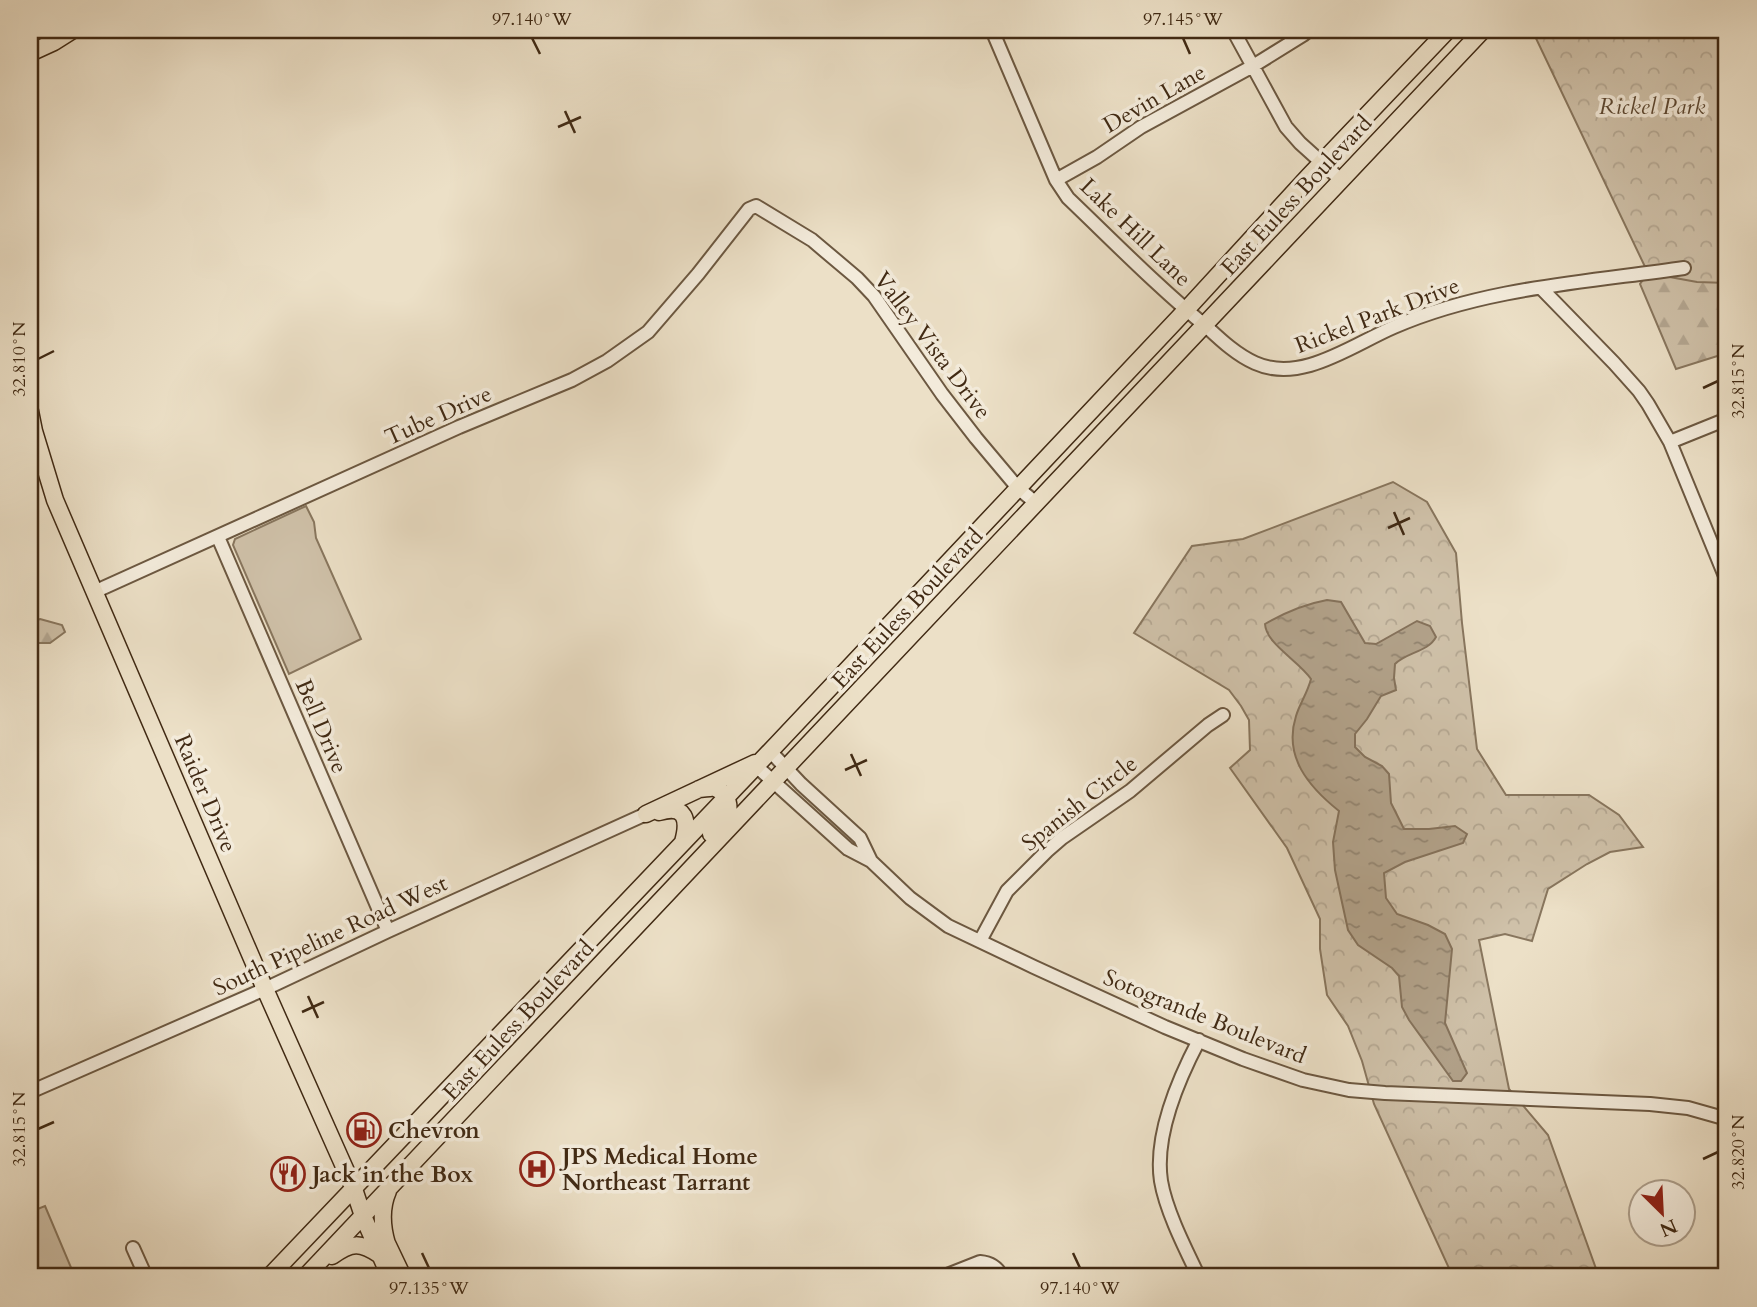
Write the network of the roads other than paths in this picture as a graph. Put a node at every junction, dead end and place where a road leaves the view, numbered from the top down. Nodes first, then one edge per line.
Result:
1 (73, 30) edge
2 (992, 30) edge
3 (1233, 30) edge
4 (1309, 30) edge
5 (1448, 30) edge
6 (1483, 30) edge
7 (30, 53) edge
8 (1253, 66) junction
9 (1322, 162) junction
10 (1056, 180) junction
11 (1341, 180) junction
12 (749, 209) joint
13 (1684, 268) dead end
14 (1541, 288) junction
15 (1186, 310) junction
16 (1204, 325) junction
17 (30, 411) edge
18 (1727, 419) edge
19 (1670, 442) junction
20 (1018, 488) junction
21 (1036, 503) junction
22 (218, 537) junction
23 (1727, 581) edge
24 (94, 592) junction
25 (1223, 715) dead end
26 (763, 759) junction
27 (786, 769) junction
28 (774, 782) junction
29 (699, 789) junction
30 (726, 798) junction
31 (646, 814) junction
32 (683, 843) junction
33 (871, 861) junction
34 (667, 895) junction
35 (388, 931) junction
36 (980, 941) junction
37 (546, 986) junction
38 (265, 989) junction
39 (564, 1003) junction
40 (1199, 1040) junction
41 (30, 1093) edge
42 (1727, 1119) edge
43 (390, 1187) junction
44 (354, 1189) junction
45 (367, 1212) junction
46 (133, 1248) dead end
47 (384, 1251) junction
48 (309, 1273) edge
49 (146, 1277) edge
50 (269, 1277) edge
51 (390, 1277) edge
52 (403, 1277) edge
53 (942, 1277) edge
54 (1002, 1277) edge
55 (1199, 1277) edge

1 - 7 main road
2 - 10 street, Lake Hill Lane
3 - 8 street
4 - 8 street, Devin Lane
5 - 9 main road, East Euless Boulevard
6 - 11 main road, East Euless Boulevard
8 - 9 street
8 - 10 street, Devin Lane
9 - 11 street
9 - 15 main road, East Euless Boulevard
10 - 15 street, Lake Hill Lane
11 - 16 main road, East Euless Boulevard
12 - 20 street, Valley Vista Drive
12 - 22 street, Tube Drive
13 - 14 street, Rickel Park Drive
14 - 16 street, Rickel Park Drive
14 - 19 street
15 - 16 street, Rickel Park Drive
15 - 20 main road, East Euless Boulevard
16 - 21 main road, East Euless Boulevard
17 - 24 main road, Raider Drive
18 - 19 street
19 - 23 street
20 - 21 street, Valley Vista Drive
20 - 26 main road, East Euless Boulevard
21 - 27 main road, East Euless Boulevard
22 - 24 street, Tube Drive
22 - 35 street, Bell Drive
24 - 38 main road, Raider Drive
25 - 36 street, Spanish Circle
26 - 27 street, Sotogrande Boulevard
26 - 28 street, Sotogrande Boulevard
26 - 29 main road
26 - 30 main road, East Euless Boulevard
27 - 28 main road, East Euless Boulevard
27 - 33 street, Sotogrande Boulevard
28 - 33 street, Sotogrande Boulevard
28 - 34 main road, East Euless Boulevard
29 - 30 main road
29 - 31 main road
30 - 32 main road, East Euless Boulevard
30 - 34 main road
31 - 32 main road
31 - 35 street, South Pipeline Road West
32 - 37 main road, East Euless Boulevard
33 - 36 street, Sotogrande Boulevard
34 - 39 main road, East Euless Boulevard
35 - 38 street, South Pipeline Road West
36 - 40 street, Sotogrande Boulevard
37 - 39 main road
37 - 44 main road, East Euless Boulevard
38 - 41 street, South Pipeline Road West
38 - 44 main road, Raider Drive
39 - 43 main road, East Euless Boulevard
40 - 42 street, Sotogrande Boulevard
40 - 55 street
43 - 45 main road, East Euless Boulevard
43 - 47 main road
44 - 45 main road, Raider Drive
44 - 50 main road, East Euless Boulevard
45 - 47 main road, Raider Drive
45 - 48 main road, East Euless Boulevard
46 - 49 street
47 - 48 main road
47 - 51 main road, Raider Drive
47 - 52 main road, Raider Drive
53 - 54 street

